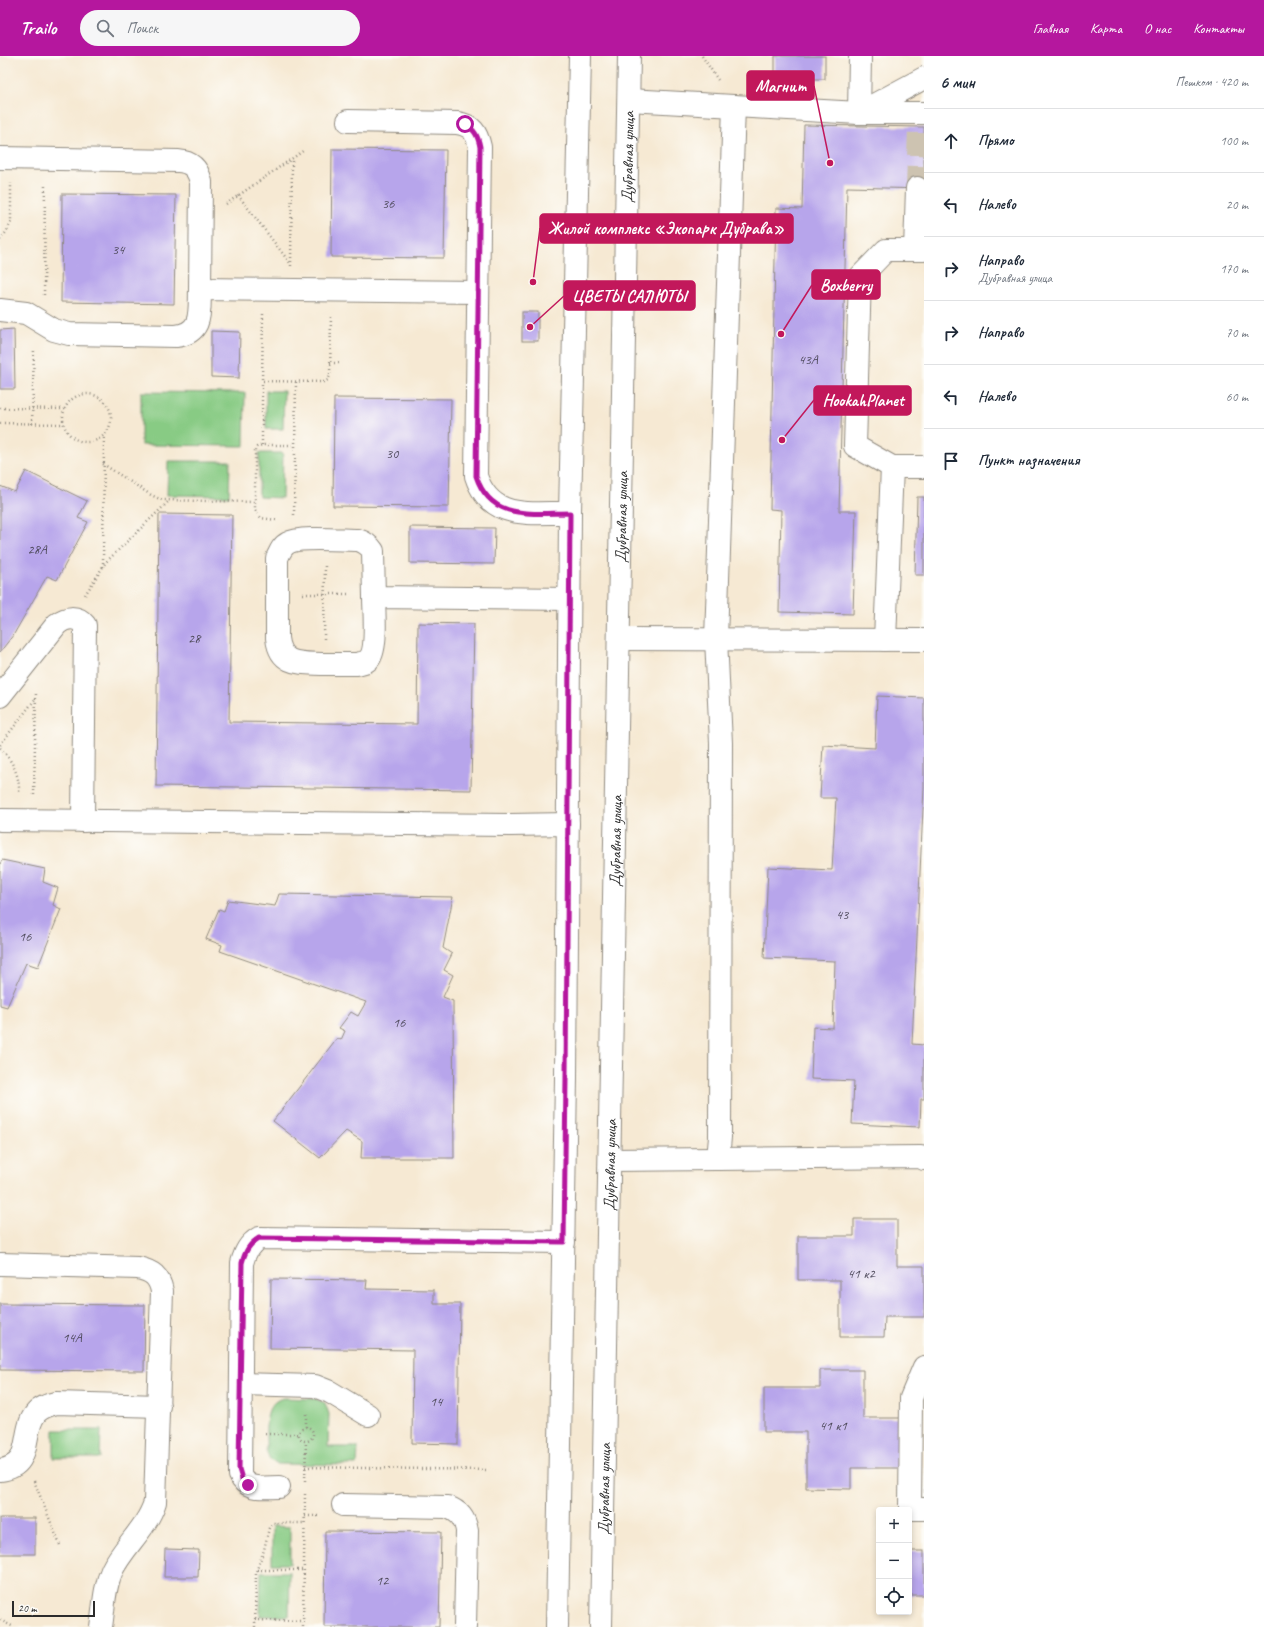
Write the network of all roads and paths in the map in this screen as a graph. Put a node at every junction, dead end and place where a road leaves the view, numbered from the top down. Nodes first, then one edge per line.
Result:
1 (580, 56) edge
2 (629, 56) edge
3 (860, 56) edge
4 (924, 78) edge
5 (629, 100) junction
6 (734, 106) junction
7 (859, 113) junction
8 (921, 118) edge
9 (348, 121) dead end
10 (303, 151) dead end
11 (292, 158) junction
12 (3, 159) edge
13 (917, 188) tunnel mouth
14 (238, 195) junction
15 (201, 220) junction
16 (0, 240) edge
17 (920, 250) edge
18 (291, 263) junction
19 (200, 289) junction
20 (264, 290) junction
21 (290, 290) junction
22 (331, 291) junction
23 (478, 292) junction
24 (0, 310) edge
25 (330, 363) junction
26 (339, 363) dead end
27 (262, 381) junction
28 (296, 382) junction
29 (0, 408) edge
30 (65, 409) junction
31 (0, 423) edge
32 (64, 424) junction
33 (104, 436) junction
34 (262, 445) junction
35 (295, 445) junction
36 (103, 464) junction
37 (892, 467) junction
38 (924, 468) edge
39 (169, 501) junction
40 (255, 502) junction
41 (570, 513) junction
42 (294, 530) junction
43 (325, 540) junction
44 (103, 567) junction
45 (277, 593) junction
46 (324, 594) junction
47 (374, 596) junction
48 (569, 599) junction
49 (72, 618) junction
50 (619, 639) junction
51 (716, 639) junction
52 (885, 640) junction
53 (924, 640) edge
54 (323, 664) junction
55 (36, 689) dead end
56 (0, 696) edge
57 (36, 697) junction
58 (0, 744) edge
59 (0, 748) edge
60 (16, 820) edge
61 (83, 821) junction
62 (568, 824) junction
63 (718, 1159) junction
64 (924, 1159) edge
65 (610, 1160) junction
66 (564, 1242) junction
67 (0, 1264) edge
68 (924, 1367) edge
69 (241, 1384) junction
70 (159, 1406) junction
71 (368, 1414) dead end
72 (240, 1433) junction
73 (298, 1434) junction
74 (306, 1442) junction
75 (23, 1455) junction
76 (305, 1467) junction
77 (0, 1470) edge
78 (489, 1470) dead end
79 (279, 1487) dead end
80 (343, 1506) dead end
81 (924, 1509) edge
82 (304, 1523) junction
83 (60, 1545) dead end
84 (257, 1570) junction
85 (304, 1570) junction
86 (0, 1620) edge
87 (255, 1620) junction
88 (303, 1621) junction
89 (14, 1627) edge
90 (101, 1627) edge
91 (255, 1627) edge
92 (303, 1627) edge
93 (465, 1627) edge
94 (557, 1627) edge
95 (601, 1627) edge

1 - 41 street
2 - 5 street, Дубравная улица
3 - 7 street
4 - 7 street
5 - 6 street
5 - 50 street, Дубравная улица
6 - 7 street
6 - 51 street
7 - 8 street
9 - 23 street
10 - 11 path
11 - 14 path
11 - 18 path
12 - 15 street
12 - 16 path
13 - 17 street
14 - 15 path
14 - 18 path
15 - 19 street
17 - 37 street
18 - 21 path
19 - 20 street
19 - 24 street
20 - 21 street
20 - 27 path
21 - 22 street
22 - 23 street
22 - 25 path
23 - 41 street
25 - 26 path
25 - 28 path
27 - 28 path
27 - 34 path
28 - 35 path
29 - 30 path
30 - 32 path
30 - 33 path
31 - 32 path
32 - 33 path
33 - 36 path
34 - 35 path
34 - 40 path
35 - 42 path
36 - 39 path
36 - 44 path
37 - 38 street
37 - 52 street
39 - 40 path
39 - 44 path
40 - 42 path
41 - 48 street
42 - 43 street
42 - 45 street
43 - 46 path
43 - 47 street
44 - 49 path
45 - 46 path
45 - 54 street
46 - 47 path
46 - 54 path
47 - 48 street
47 - 54 street
48 - 62 street
49 - 56 street
49 - 61 street
50 - 51 street
50 - 65 street, Дубравная улица
51 - 52 street
51 - 63 street
52 - 53 street
55 - 57 path
57 - 58 path
57 - 60 path
59 - 60 path
60 - 61 street
61 - 62 street
62 - 66 street
63 - 64 street
63 - 65 street
65 - 95 street, Дубравная улица
66 - 69 street
66 - 94 street
67 - 70 street
68 - 81 street
69 - 71 street
69 - 72 street
70 - 75 street
70 - 90 street
72 - 73 path
72 - 79 street
73 - 74 path
73 - 74 path
74 - 76 path
75 - 77 street
75 - 83 path
76 - 78 path
76 - 82 path
80 - 93 street
82 - 84 path
82 - 85 path
84 - 85 path
84 - 87 path
85 - 88 path
86 - 89 path
87 - 88 path
87 - 91 path
88 - 92 path

